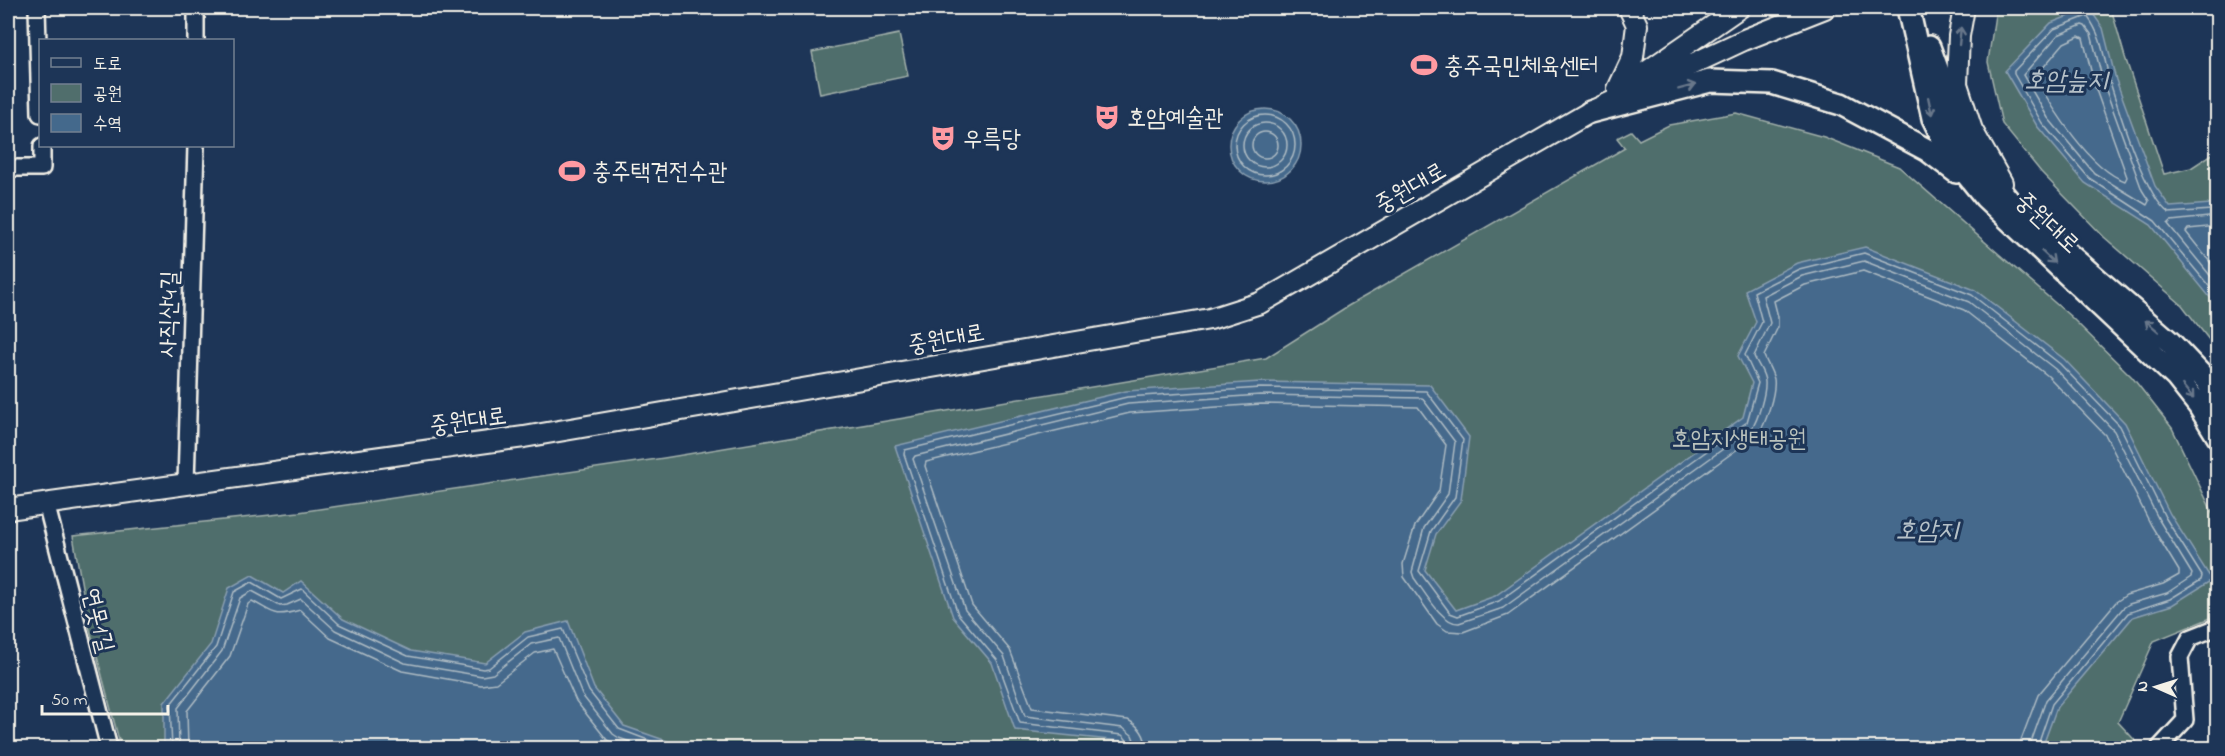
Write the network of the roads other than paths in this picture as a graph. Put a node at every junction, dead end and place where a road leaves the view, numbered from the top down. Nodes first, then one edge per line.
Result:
1 (37, 8) edge
2 (196, 8) edge
3 (1629, 8) edge
4 (1825, 8) edge
5 (1908, 8) edge
6 (1914, 8) edge
7 (1964, 8) edge
8 (1732, 9) edge
9 (196, 39) edge
10 (39, 79) edge
11 (1617, 92) junction
12 (1590, 112) junction
13 (42, 147) edge
14 (196, 147) edge
15 (8, 168) edge
16 (1979, 190) junction
17 (2014, 207) junction
18 (2217, 401) edge
19 (2217, 437) edge
20 (186, 483) junction
21 (46, 503) junction
22 (8, 509) edge
23 (2217, 627) edge
24 (109, 748) edge
25 (2159, 748) edge

1 - 10 street
2 - 9 street
3 - 11 street
4 - 12 street, 중원대로
5 -> 16 main road, 중원대로
6 - 17 main road, 중원대로
17 -> 7 street
8 - 11 street
11 - 12 street
12 -> 16 main road
12 - 20 street, 중원대로
13 - 15 street
14 - 20 street, 사직산4길
16 -> 19 main road, 중원대로
18 -> 17 main road, 중원대로
20 - 21 street, 중원대로
21 - 22 street, 중원대로
21 - 24 street, 연못1길
23 - 25 street

